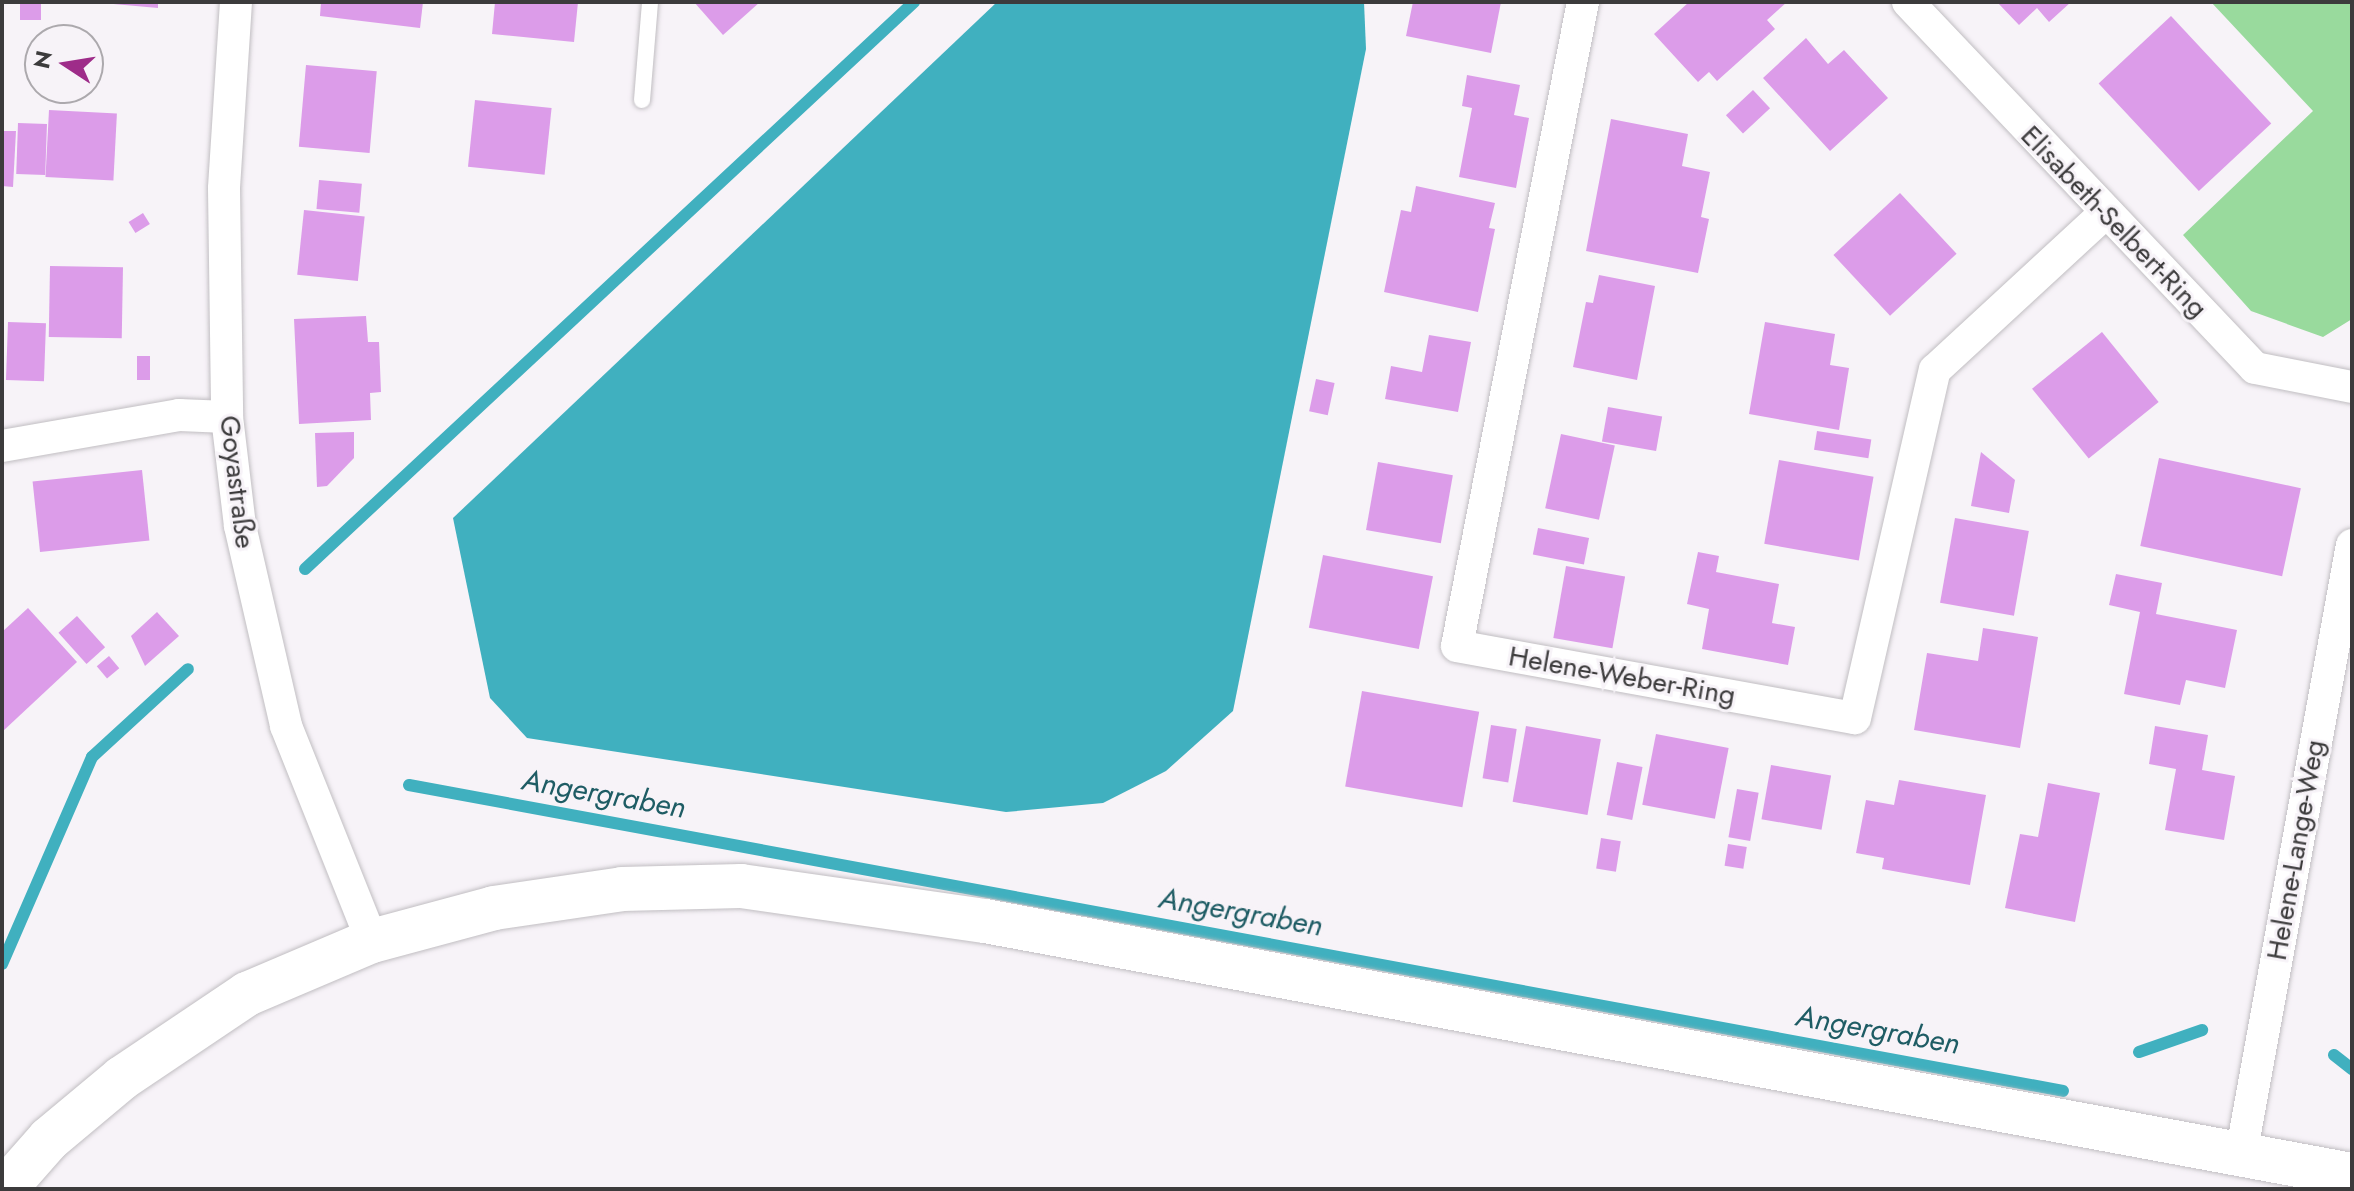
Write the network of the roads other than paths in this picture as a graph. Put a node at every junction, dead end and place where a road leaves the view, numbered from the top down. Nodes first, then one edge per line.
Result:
1 (236, 2) edge
2 (650, 2) edge
3 (1583, 2) edge
4 (1908, 2) edge
5 (642, 100) dead end
6 (2104, 214) junction
7 (2352, 387) edge
8 (227, 417) junction
9 (2, 446) edge
10 (2352, 545) edge
11 (372, 941) junction
12 (2241, 1155) junction
13 (2352, 1175) edge
14 (5, 1189) edge

1 - 8 street, Goyastraße
2 - 5 lane
3 - 6 street, Helene-Weber-Ring
4 - 6 street, Elisabeth-Selbert-Ring
6 - 7 street, Elisabeth-Selbert-Ring
8 - 9 street
8 - 11 street, Goyastraße
10 - 12 street, Helene-Lange-Weg
11 - 12 street
11 - 14 street
12 - 13 street

